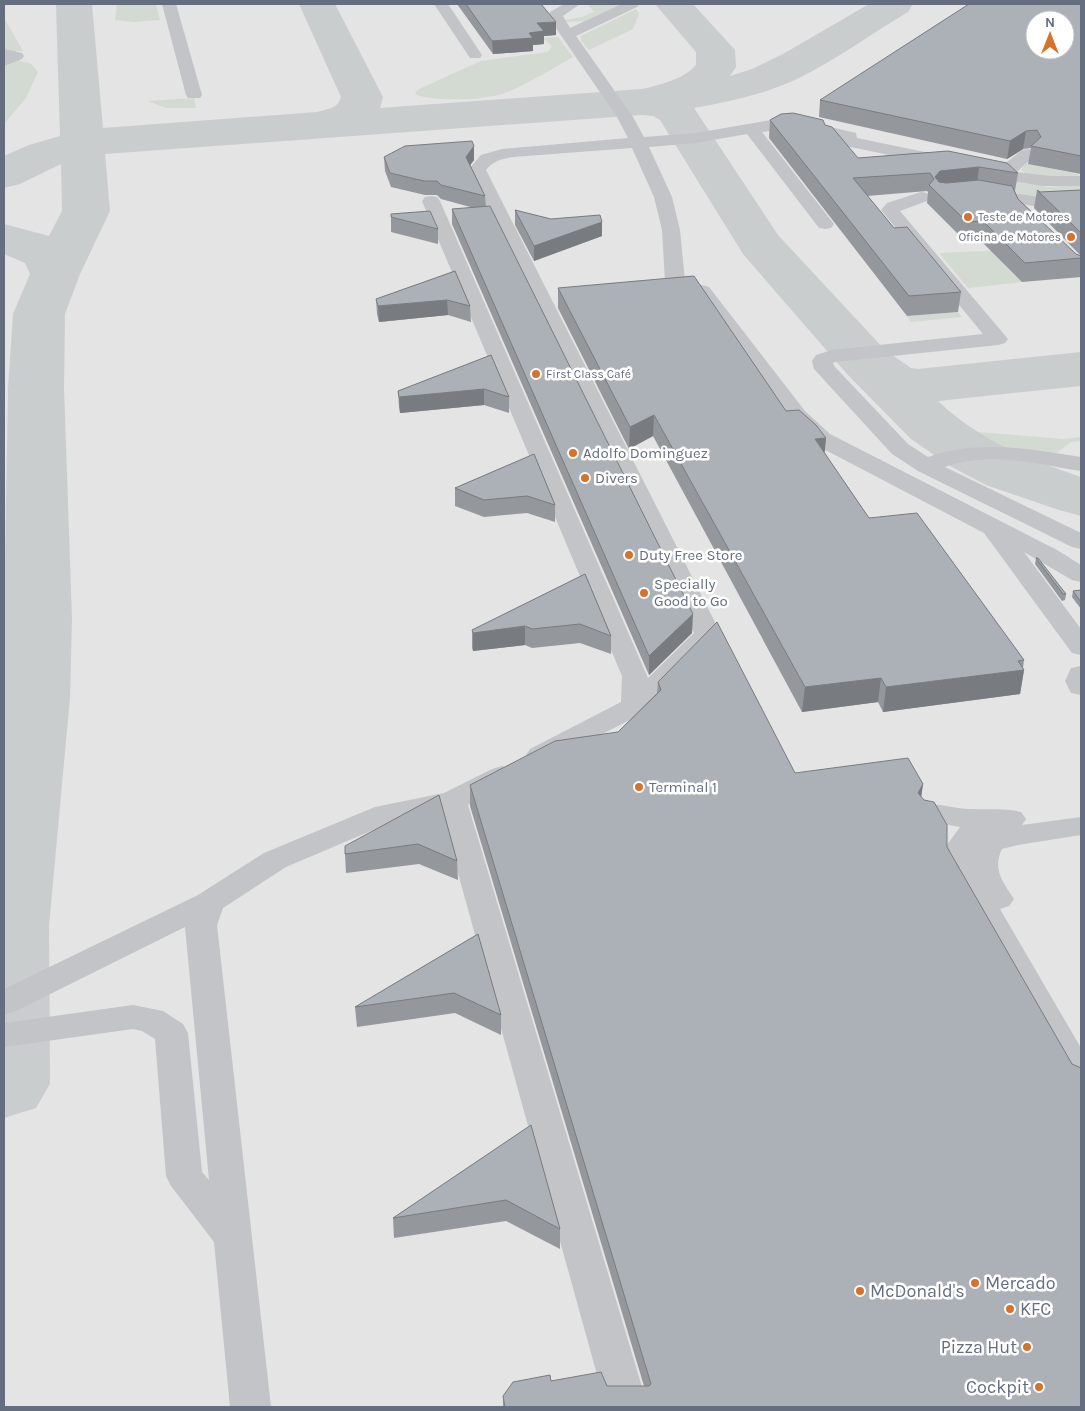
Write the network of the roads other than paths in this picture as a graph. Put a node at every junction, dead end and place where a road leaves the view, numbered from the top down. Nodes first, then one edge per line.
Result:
1 (168, 4) edge
2 (441, 4) edge
3 (573, 4) edge
4 (632, 4) edge
5 (568, 34) junction
6 (4, 53) edge
7 (475, 55) dead end
8 (4, 62) edge
9 (194, 95) dead end
10 (761, 128) junction
11 (638, 142) junction
12 (1028, 154) edge
13 (959, 164) edge
14 (986, 170) edge
15 (1003, 174) junction
16 (1081, 181) edge
17 (969, 193) edge
18 (921, 197) edge
19 (1022, 199) junction
20 (1081, 200) edge
21 (431, 201) edge
22 (1030, 218) edge
23 (825, 224) dead end
24 (1081, 464) edge
25 (926, 466) junction
26 (993, 528) junction
27 (1081, 542) edge
28 (1048, 555) junction
29 (1081, 575) edge
30 (1081, 592) edge
31 (1081, 647) edge
32 (1081, 674) edge
33 (1081, 687) edge
34 (635, 706) junction
35 (452, 801) junction
36 (1081, 809) edge
37 (931, 813) edge
38 (1011, 820) junction
39 (1081, 826) edge
40 (209, 902) junction
41 (4, 1003) edge
42 (4, 1035) edge
43 (1081, 1040) edge
44 (1081, 1076) edge
45 (233, 1238) junction
46 (250, 1407) edge
47 (627, 1407) edge

1 - 9 lane
2 - 7 lane
3 - 5 lane
4 - 5 lane
5 - 11 lane
6 - 8 lane
10 - 11 lane
10 - 13 lane
10 - 23 lane
11 - 26 lane
11 - 34 lane
12 - 15 lane
14 - 15 lane
15 - 16 lane
17 - 19 lane
18 - 25 lane
19 - 20 lane
19 - 22 lane
21 - 34 lane
24 - 25 lane
25 - 27 lane
26 - 28 lane
26 - 31 lane
28 - 29 lane
28 - 30 lane
32 - 33 lane
34 - 35 lane
35 - 40 lane
35 - 47 lane
36 - 38 lane
37 - 38 lane
38 - 44 lane
39 - 43 lane
40 - 41 lane
40 - 45 lane
42 - 45 lane
45 - 46 lane

